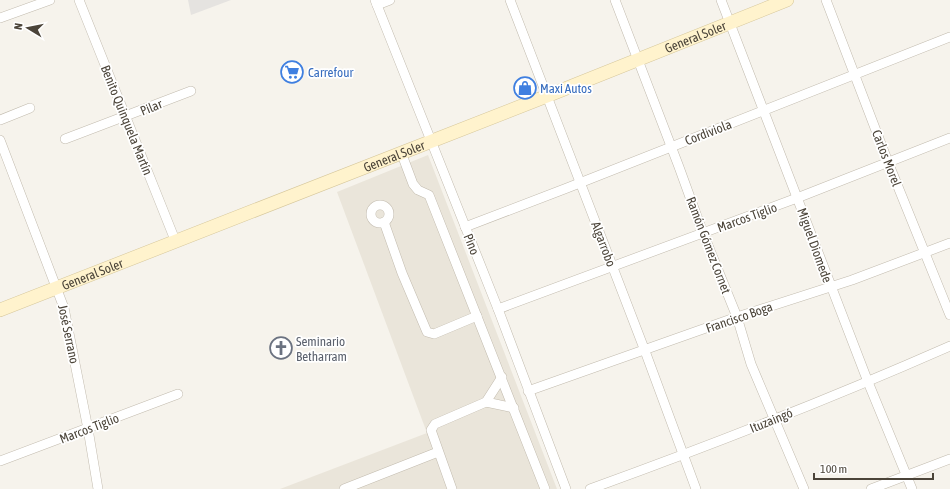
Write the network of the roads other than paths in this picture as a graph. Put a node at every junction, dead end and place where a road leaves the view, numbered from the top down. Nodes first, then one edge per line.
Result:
1 (50, 0) edge
2 (79, 0) edge
3 (390, 0) edge
4 (510, 0) edge
5 (615, 0) edge
6 (721, 0) edge
7 (786, 0) edge
8 (826, 0) edge
9 (376, 2) edge
10 (0, 18) edge
11 (729, 23) junction
12 (950, 37) edge
13 (638, 60) junction
14 (855, 75) junction
15 (191, 91) dead end
16 (547, 96) junction
17 (30, 108) dead end
18 (763, 110) junction
19 (126, 117) junction
20 (0, 120) edge
21 (950, 138) edge
22 (65, 139) dead end
23 (0, 140) edge
24 (431, 140) junction
25 (671, 147) junction
26 (401, 152) junction
27 (888, 162) junction
28 (580, 183) junction
29 (797, 198) junction
30 (384, 222) dead end
31 (465, 227) junction
32 (703, 233) junction
33 (175, 240) junction
34 (950, 243) edge
35 (924, 253) junction
36 (612, 265) junction
37 (830, 286) junction
38 (57, 287) junction
39 (498, 309) junction
40 (0, 310) edge
41 (950, 314) edge
42 (477, 316) junction
43 (737, 317) junction
44 (950, 346) edge
45 (645, 351) junction
46 (502, 377) junction
47 (868, 382) junction
48 (528, 391) junction
49 (178, 394) dead end
50 (486, 402) junction
51 (514, 408) junction
52 (774, 418) junction
53 (88, 429) junction
54 (438, 452) junction
55 (684, 455) junction
56 (950, 458) edge
57 (0, 461) edge
58 (906, 475) junction
59 (98, 489) edge
60 (344, 489) edge
61 (452, 489) edge
62 (545, 489) edge
63 (566, 489) edge
64 (590, 489) edge
65 (696, 489) edge
66 (804, 489) edge
67 (871, 489) edge
68 (912, 489) edge

1 - 10 street
2 - 19 street, Benito Quinquela Martín
3 - 9 street
4 - 16 street, Algarrobo
5 - 13 street, Ramón Gómez Cornet
6 - 11 street, Miguel Diomede
7 - 11 street, General Soler
8 - 14 street, Carlos Morel
9 - 24 street, Pino
11 - 13 street, General Soler
11 - 18 street, Miguel Diomede
12 - 14 street, Cordiviola
13 - 16 street, General Soler
13 - 25 street, Ramón Gómez Cornet
14 - 18 street, Cordiviola
14 - 27 street, Carlos Morel
15 - 19 street, Pilar
16 - 24 street, General Soler
16 - 28 street, Algarrobo
17 - 20 street
18 - 25 street, Cordiviola
18 - 29 street, Miguel Diomede
19 - 22 street, Pilar
19 - 33 street, Benito Quinquela Martín
21 - 27 street, Marcos Tiglio
23 - 38 street, José Serrano
24 - 26 street, General Soler
24 - 31 street, Pino
25 - 28 street, Cordiviola
25 - 32 street, Ramón Gómez Cornet
26 - 33 street, General Soler
26 - 42 street
27 - 29 street, Marcos Tiglio
27 - 35 street, Carlos Morel
28 - 31 street, Cordiviola
28 - 36 street, Algarrobo
29 - 32 street, Marcos Tiglio
29 - 37 street, Miguel Diomede
30 - 42 street
31 - 39 street, Pino
32 - 36 street, Marcos Tiglio
32 - 43 street, Ramón Gómez Cornet
33 - 38 street, General Soler
34 - 35 street, Francisco Boga
35 - 37 street, Francisco Boga
35 - 41 street, Carlos Morel
36 - 39 street, Marcos Tiglio
36 - 45 street, Algarrobo
37 - 43 street, Francisco Boga
37 - 47 street, Miguel Diomede
38 - 40 street, General Soler
38 - 53 street, José Serrano
39 - 48 street, Pino
42 - 46 street
43 - 45 street, Francisco Boga
43 - 52 street, Ramón Gómez Cornet
44 - 47 street, Ituzaingó
45 - 48 street, Francisco Boga
45 - 55 street, Algarrobo
46 - 50 street
46 - 51 street
47 - 52 street, Ituzaingó
47 - 58 street, Miguel Diomede
48 - 63 street, Pino
49 - 53 street, Marcos Tiglio
50 - 51 street
50 - 54 street
51 - 62 street
52 - 55 street, Ituzaingó
52 - 66 street, Ramón Gómez Cornet
53 - 57 street, Marcos Tiglio
53 - 59 street, José Serrano
54 - 60 street
54 - 61 street
55 - 64 street, Ituzaingó
55 - 65 street, Algarrobo
56 - 58 street
58 - 67 street
58 - 68 street, Miguel Diomede

